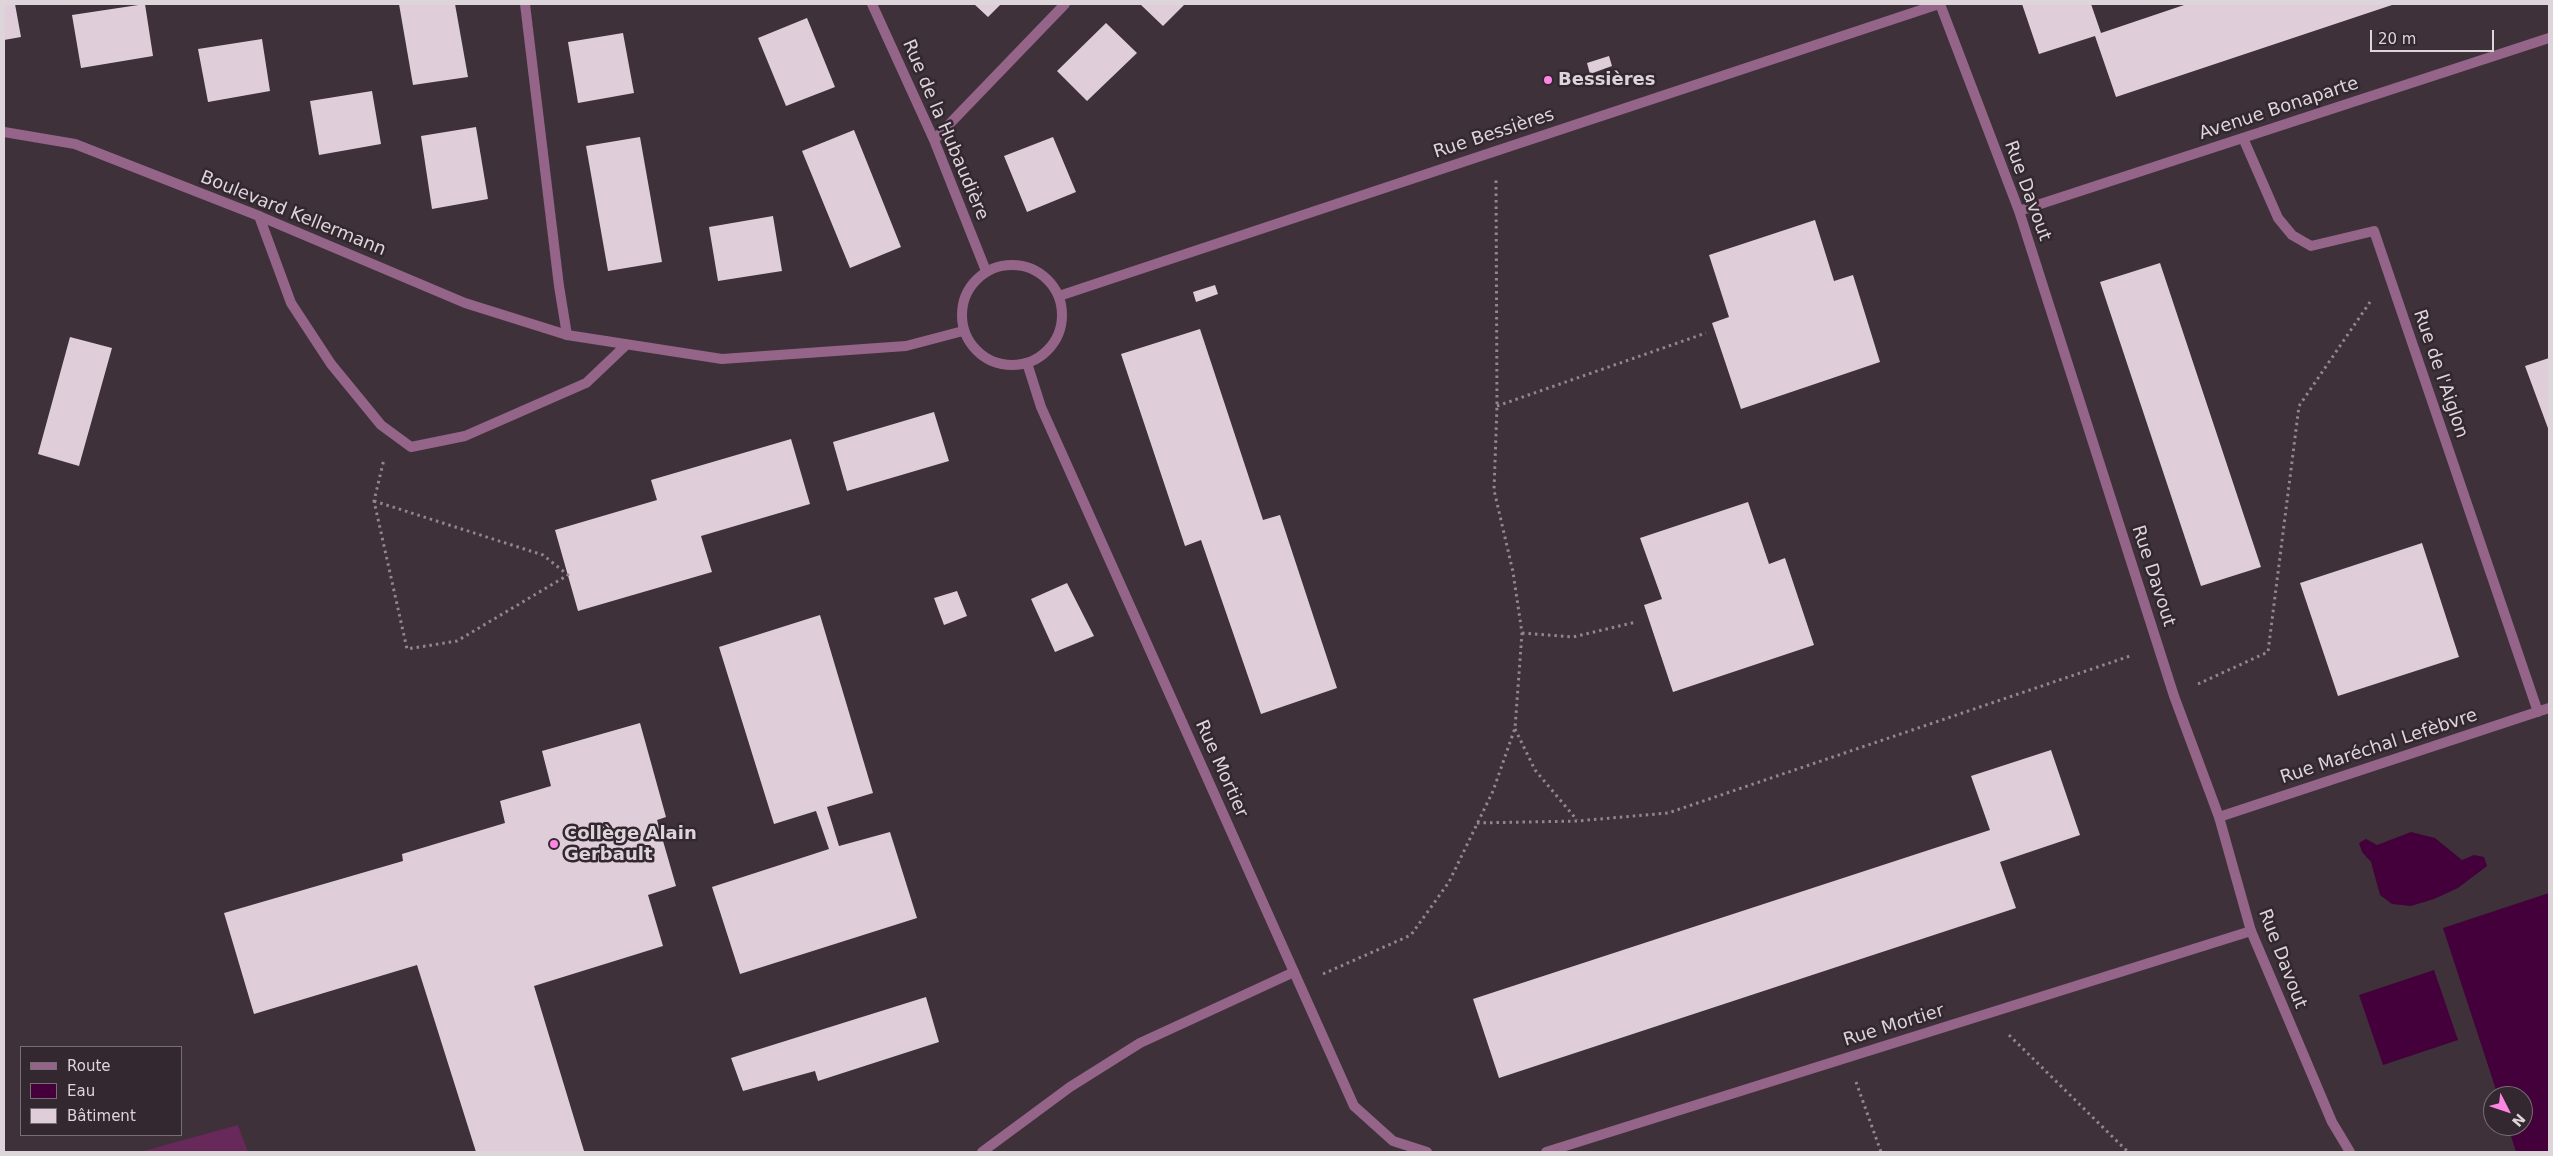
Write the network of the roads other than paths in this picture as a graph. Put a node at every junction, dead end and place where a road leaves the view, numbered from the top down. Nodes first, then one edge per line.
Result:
1 (525, 4) edge
2 (872, 4) edge
3 (1065, 4) edge
4 (1940, 4) edge
5 (2549, 38) edge
6 (4, 132) edge
7 (2243, 138) junction
8 (934, 140) junction
9 (2019, 211) junction
10 (259, 216) junction
11 (986, 271) junction
12 (1059, 296) junction
13 (963, 331) junction
14 (567, 335) junction
15 (626, 344) junction
16 (1028, 363) junction
17 (2549, 708) edge
18 (2538, 712) junction
19 (2219, 817) junction
20 (2251, 931) junction
21 (1294, 972) junction
22 (990, 1149) edge
23 (982, 1152) edge
24 (1427, 1152) edge
25 (1546, 1152) edge
26 (2350, 1152) edge

1 - 14 street
2 - 8 street, Rue de la Hubaudière
3 - 8 street
4 - 9 street, Rue Davout
4 - 12 street, Rue Bessières
5 - 7 street, Avenue Bonaparte
6 - 10 street, Boulevard Kellermann
7 - 9 street, Avenue Bonaparte
7 - 18 street, Rue de l'Aiglon
8 - 11 street, Rue de la Hubaudière
9 - 19 street, Rue Davout
10 - 14 street, Boulevard Kellermann
10 - 15 street
11 - 12 street
11 - 13 street
12 - 16 street
13 - 15 street, Boulevard Kellermann
13 - 16 street
14 - 15 street, Boulevard Kellermann
16 - 21 street, Rue Mortier
17 - 18 street, Rue Maréchal Lefèbvre
18 - 19 street, Rue Maréchal Lefèbvre
19 - 20 street, Rue Davout
20 - 25 street, Rue Mortier
20 - 26 street, Rue Davout
21 - 22 street
21 - 24 street, Rue Mortier
22 - 23 street

